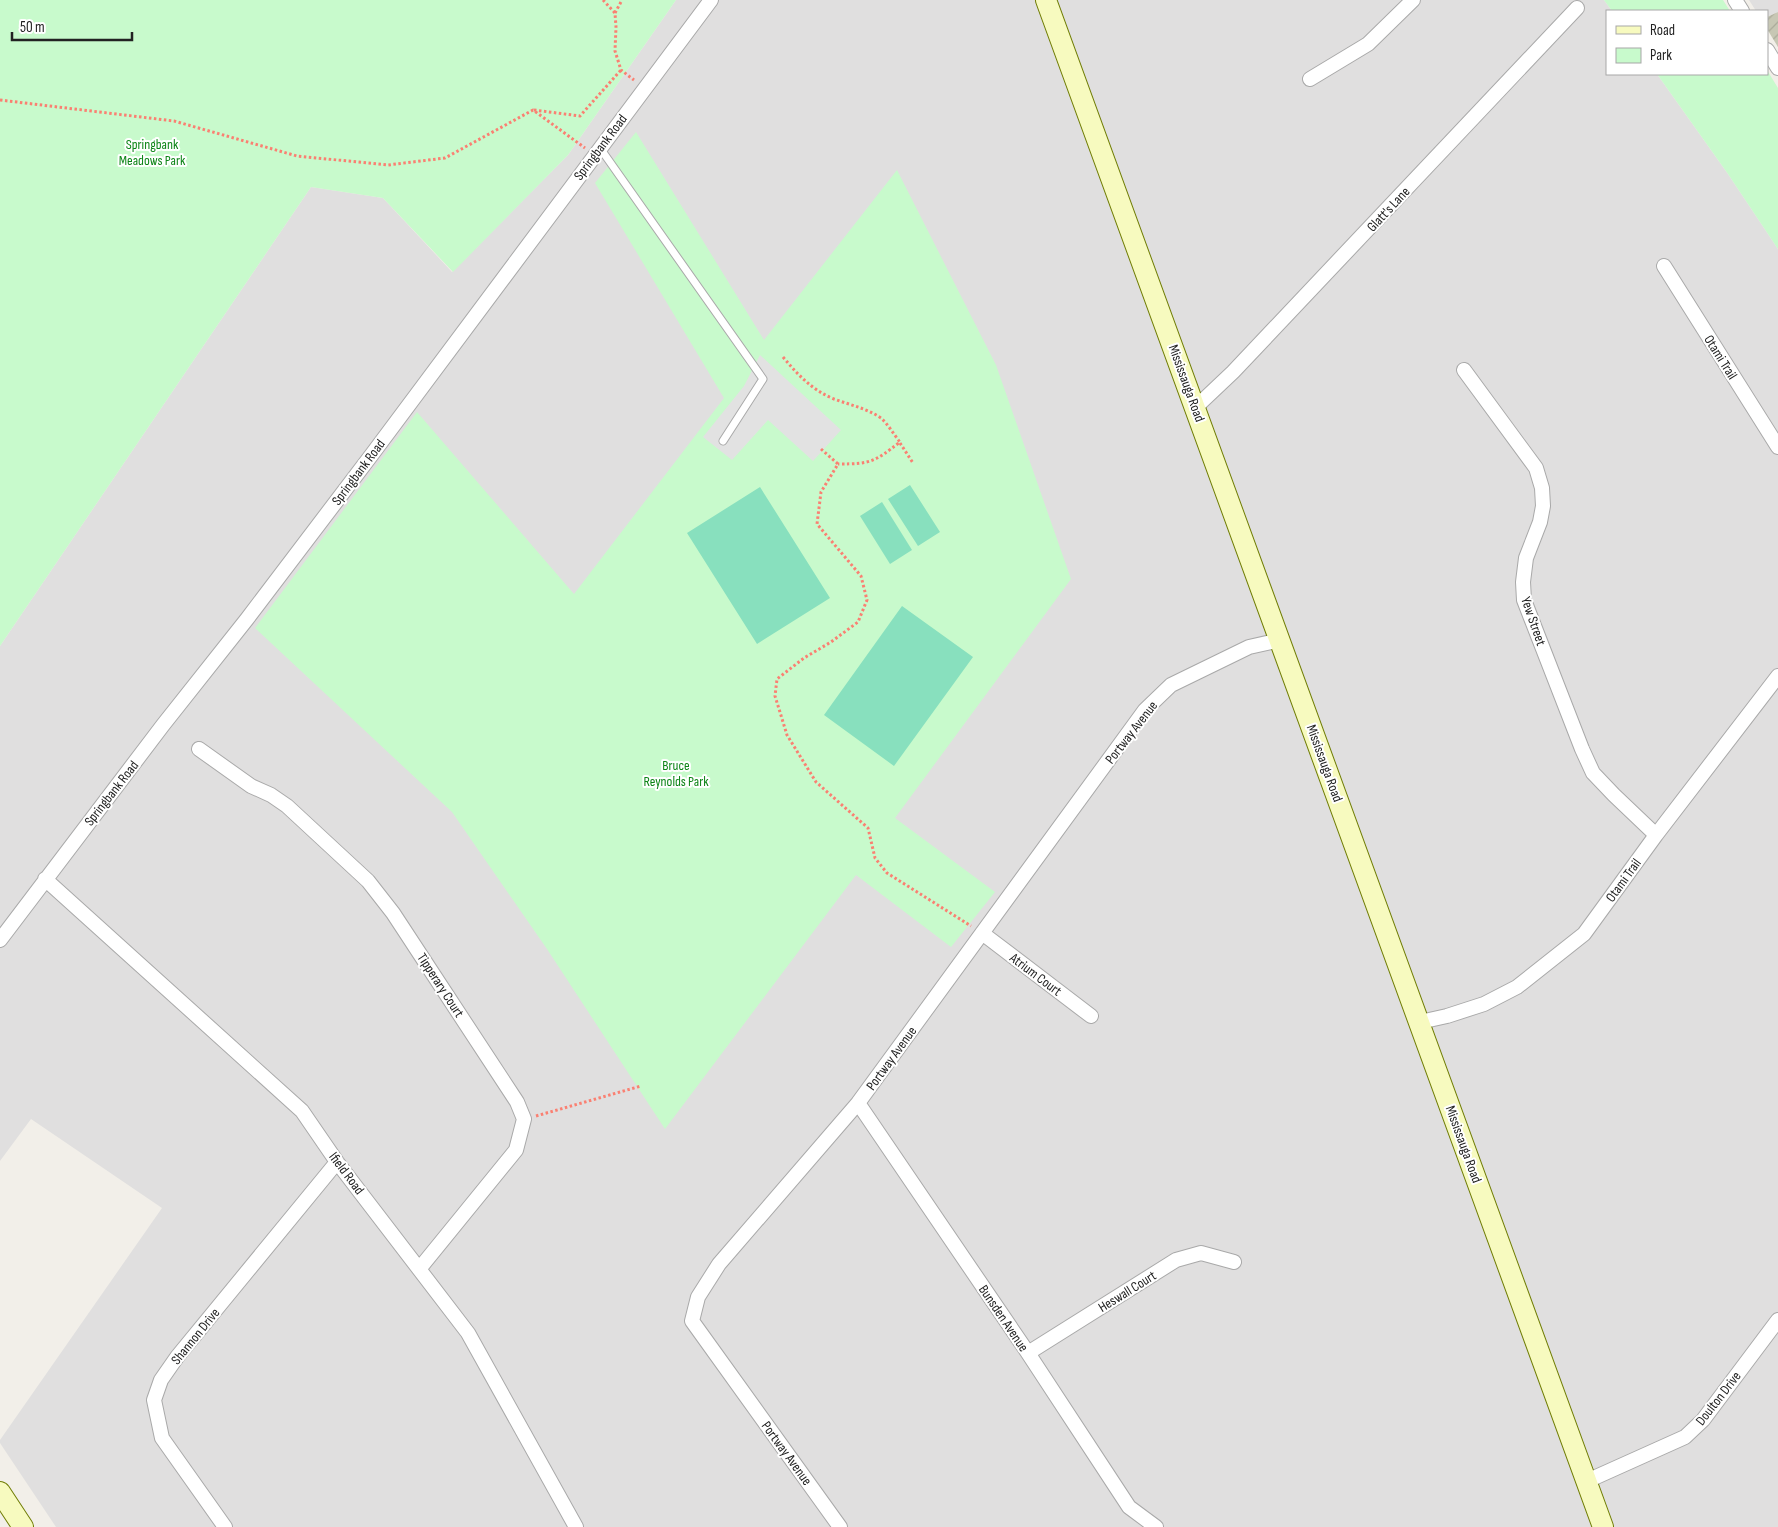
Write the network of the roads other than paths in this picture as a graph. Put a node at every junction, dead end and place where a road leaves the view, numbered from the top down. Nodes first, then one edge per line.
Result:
1 (710, 0) edge
2 (1046, 0) edge
3 (1413, 0) edge
4 (1577, 8) dead end
5 (1768, 52) edge
6 (1778, 68) edge
7 (1310, 78) dead end
8 (597, 152) junction
9 (1664, 266) dead end
10 (1464, 370) dead end
11 (1196, 407) junction
12 (723, 441) dead end
13 (1778, 447) edge
14 (1280, 640) junction
15 (1778, 676) edge
16 (199, 749) dead end
17 (1656, 835) junction
18 (45, 879) junction
19 (982, 933) junction
20 (0, 940) edge
21 (1091, 1016) dead end
22 (1420, 1022) junction
23 (858, 1103) junction
24 (337, 1162) junction
25 (1234, 1262) dead end
26 (420, 1268) junction
27 (1778, 1320) edge
28 (1028, 1353) junction
29 (1587, 1482) junction
30 (0, 1492) edge
31 (23, 1527) edge
32 (225, 1527) edge
33 (576, 1527) edge
34 (840, 1527) edge
35 (1156, 1527) edge
36 (1603, 1527) edge

1 - 8 street, Springbank Road
2 - 11 main road, Mississauga Road
3 - 7 street
4 - 11 street, Glatt's Lane
5 - 6 street
8 - 12 lane
8 - 18 street, Springbank Road
9 - 13 street, Otami Trail
10 - 17 street, Yew Street
11 - 14 main road, Mississauga Road
14 - 19 street, Portway Avenue
14 - 22 main road, Mississauga Road
15 - 17 street, Otami Trail
16 - 26 street, Tipperary Court
17 - 22 street, Otami Trail
18 - 20 street, Springbank Road
18 - 24 street, Ifield Road
19 - 21 street, Atrium Court
19 - 23 street, Portway Avenue
22 - 29 main road, Mississauga Road
23 - 28 street, Bunsden Avenue
23 - 34 street, Portway Avenue
24 - 26 street, Ifield Road
24 - 32 street, Shannon Drive
25 - 28 street, Heswall Court
26 - 33 street, Ifield Road
27 - 29 street, Doulton Drive
28 - 35 street, Bunsden Avenue
29 - 36 main road, Mississauga Road
30 - 31 main road

